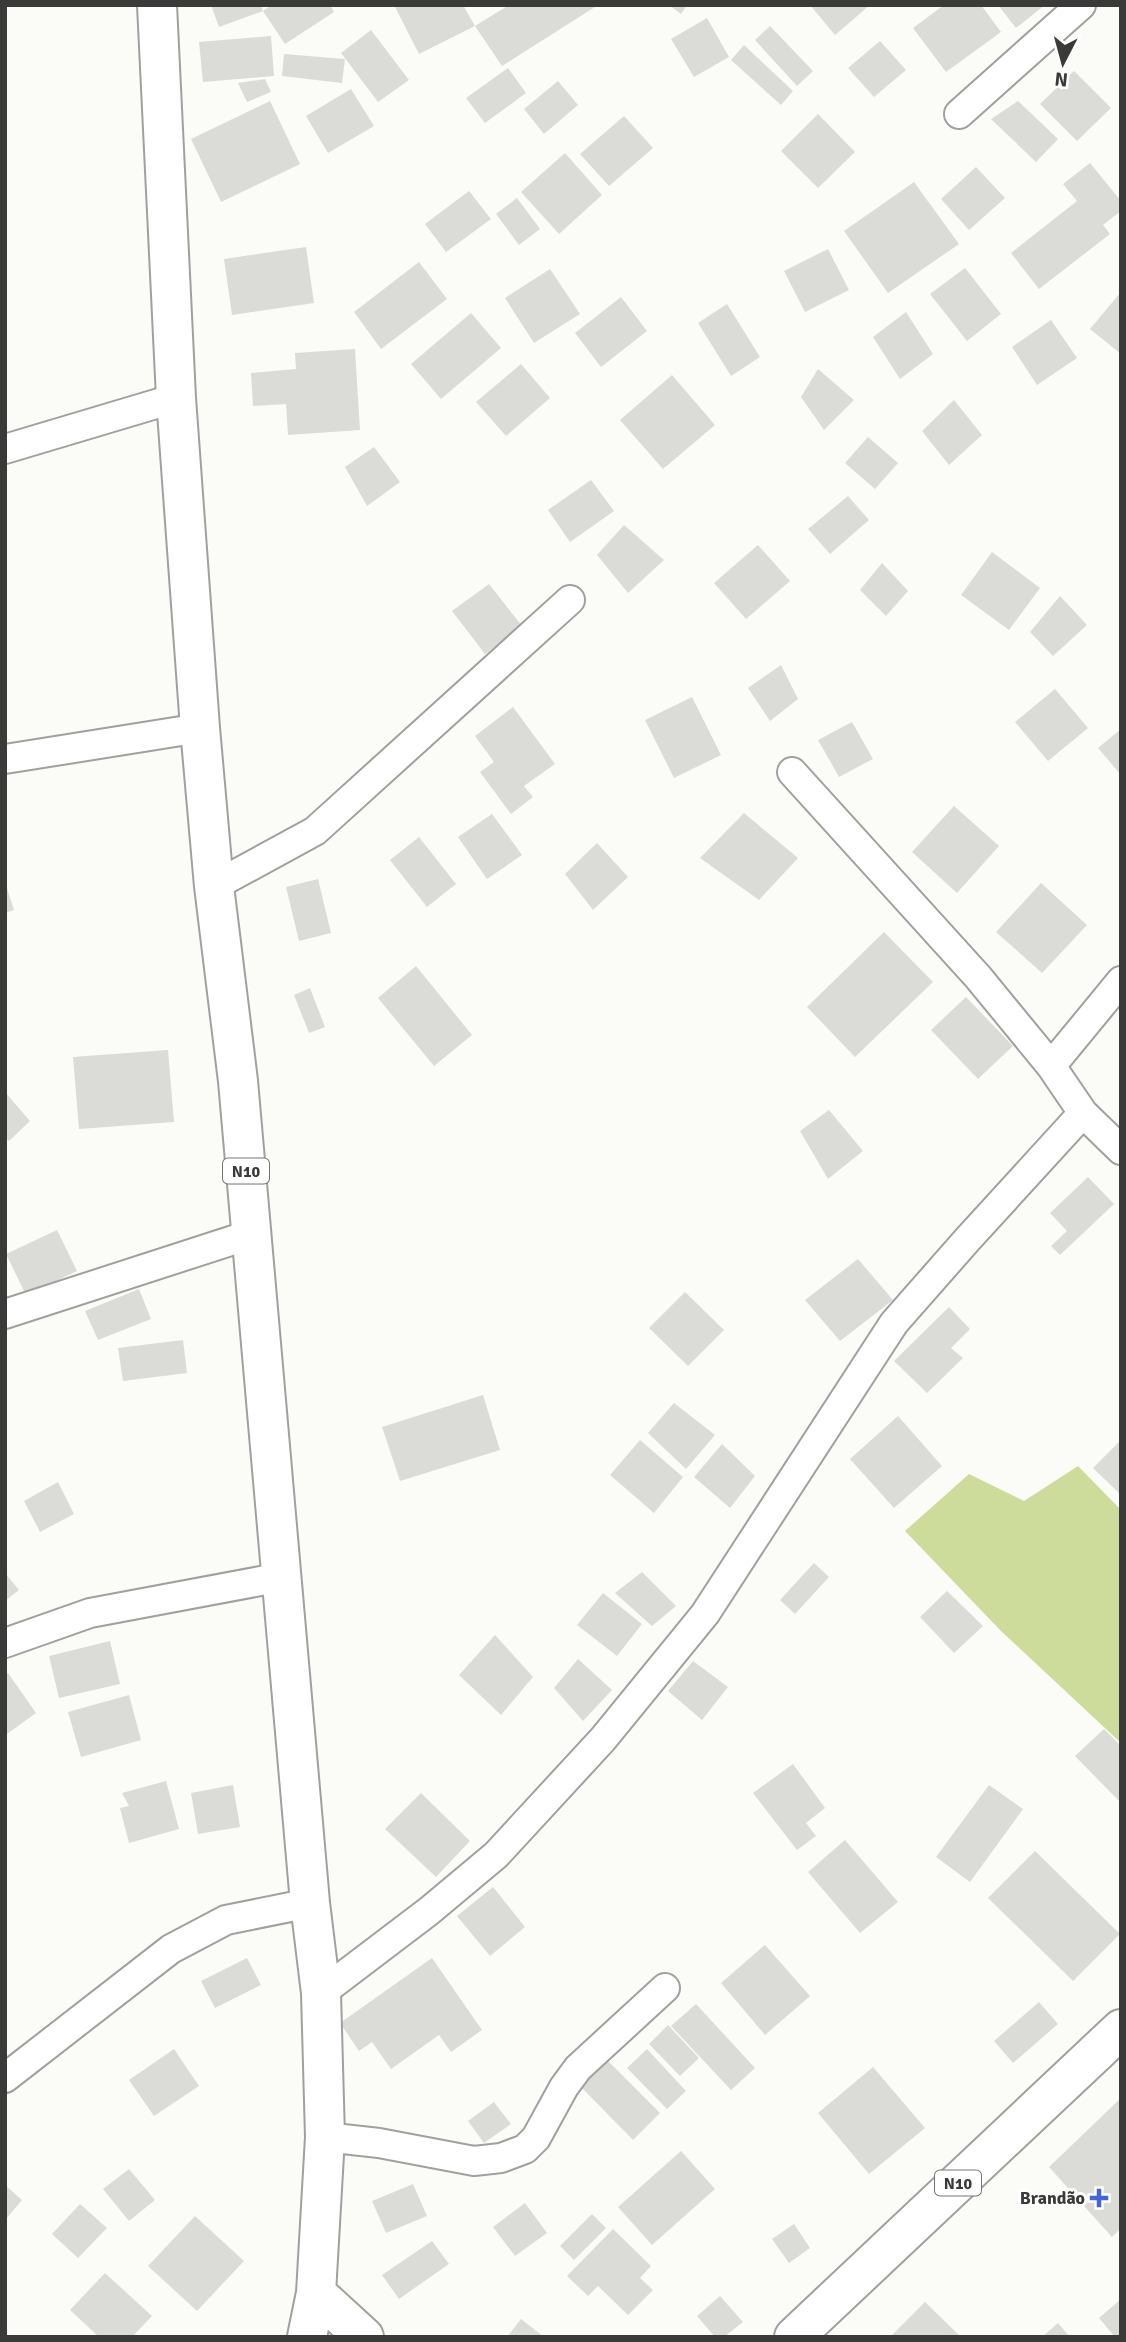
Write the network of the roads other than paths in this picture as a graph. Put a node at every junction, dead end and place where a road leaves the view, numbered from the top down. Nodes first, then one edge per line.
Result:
1 (158, 5) edge
2 (1081, 5) edge
3 (959, 114) dead end
4 (176, 398) junction
5 (5, 449) edge
6 (570, 600) dead end
7 (200, 728) junction
8 (5, 759) edge
9 (792, 772) dead end
10 (214, 886) junction
11 (1121, 981) edge
12 (1051, 1066) junction
13 (1083, 1113) junction
14 (1121, 1150) edge
15 (252, 1234) junction
16 (5, 1314) edge
17 (282, 1577) junction
18 (5, 1643) edge
19 (310, 1903) junction
20 (665, 1988) dead end
21 (321, 1993) junction
22 (1116, 2043) edge
23 (5, 2078) edge
24 (325, 2137) junction
25 (316, 2293) junction
26 (307, 2337) edge
27 (364, 2337) edge
28 (794, 2337) edge

1 - 4 main road, N10
2 - 3 street
4 - 5 street
4 - 7 main road, N10
6 - 10 street
7 - 8 street
7 - 10 main road, N10
9 - 12 street
10 - 15 main road, N10
11 - 12 street
12 - 13 street
13 - 14 street
13 - 21 street
15 - 16 street
15 - 17 main road, N10
17 - 18 street
17 - 19 main road, N10
19 - 21 main road, N10
19 - 23 street
20 - 24 street
21 - 24 main road, N10
22 - 28 main road, N10
24 - 25 main road, N10
25 - 26 main road, N10
25 - 27 main road

